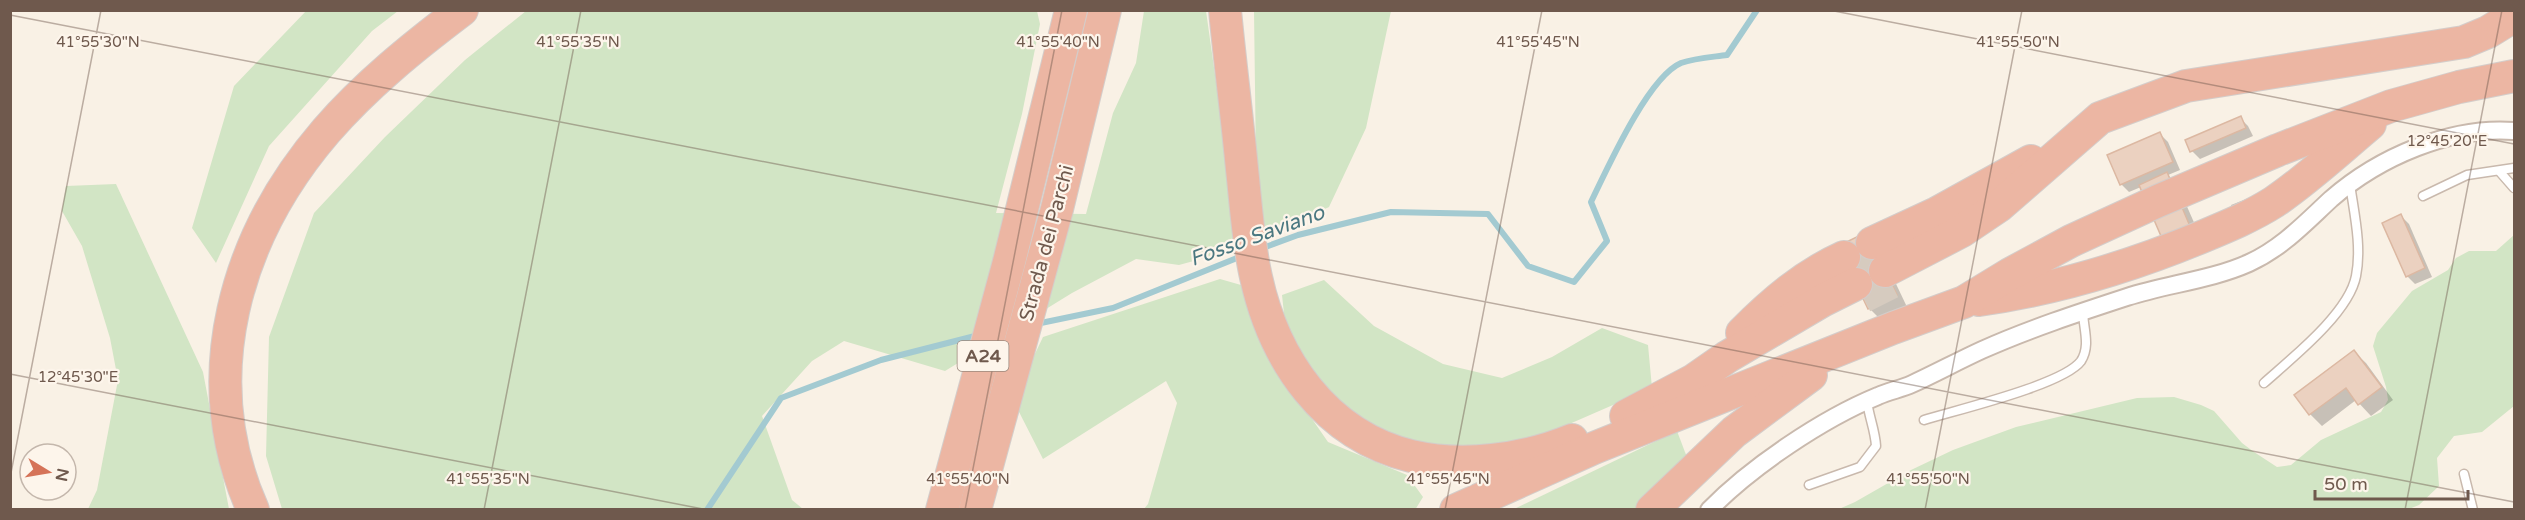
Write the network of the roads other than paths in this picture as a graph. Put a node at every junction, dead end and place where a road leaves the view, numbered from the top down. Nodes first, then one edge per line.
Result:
1 (462, 10) edge
2 (1048, 10) edge
3 (1071, 10) edge
4 (1105, 10) edge
5 (1225, 10) edge
6 (2490, 10) edge
7 (2514, 16) edge
8 (2451, 45) junction
9 (2514, 76) edge
10 (2391, 106) junction
11 (2514, 131) edge
12 (2074, 139) junction
13 (2514, 168) edge
14 (2499, 172) junction
15 (2350, 184) junction
16 (2514, 188) edge
17 (2423, 196) dead end
18 (1024, 202) junction
19 (1853, 277) junction
20 (1964, 302) junction
21 (2083, 311) junction
22 (1893, 328) junction
23 (1694, 380) junction
24 (2264, 383) dead end
25 (1867, 401) junction
26 (1924, 420) dead end
27 (1594, 448) junction
28 (2464, 474) dead end
29 (1809, 485) dead end
30 (253, 510) edge
31 (942, 510) edge
32 (975, 510) edge
33 (1456, 510) edge
34 (1652, 510) edge
35 (1709, 510) edge
36 (2473, 510) edge

1 - 30 highway
2 - 18 highway
3 - 18 highway, Strada dei Parchi / A24
4 - 32 highway, Strada dei Parchi / A24
5 - 23 highway
6 - 8 highway
7 - 8 highway
8 - 12 highway
9 - 10 highway
10 - 20 highway
10 - 20 highway
11 - 15 street
12 - 12 highway
13 - 14 lane
14 - 16 lane
14 - 17 lane
15 - 21 street
15 - 24 lane
18 - 31 highway, Strada dei Parchi / A24
19 - 23 highway
19 - 23 highway
19 - 23 highway
20 - 22 highway
21 - 25 street
21 - 26 lane
22 - 27 highway
22 - 34 highway
23 - 27 highway
25 - 29 lane
25 - 35 street
27 - 33 highway
28 - 36 lane

